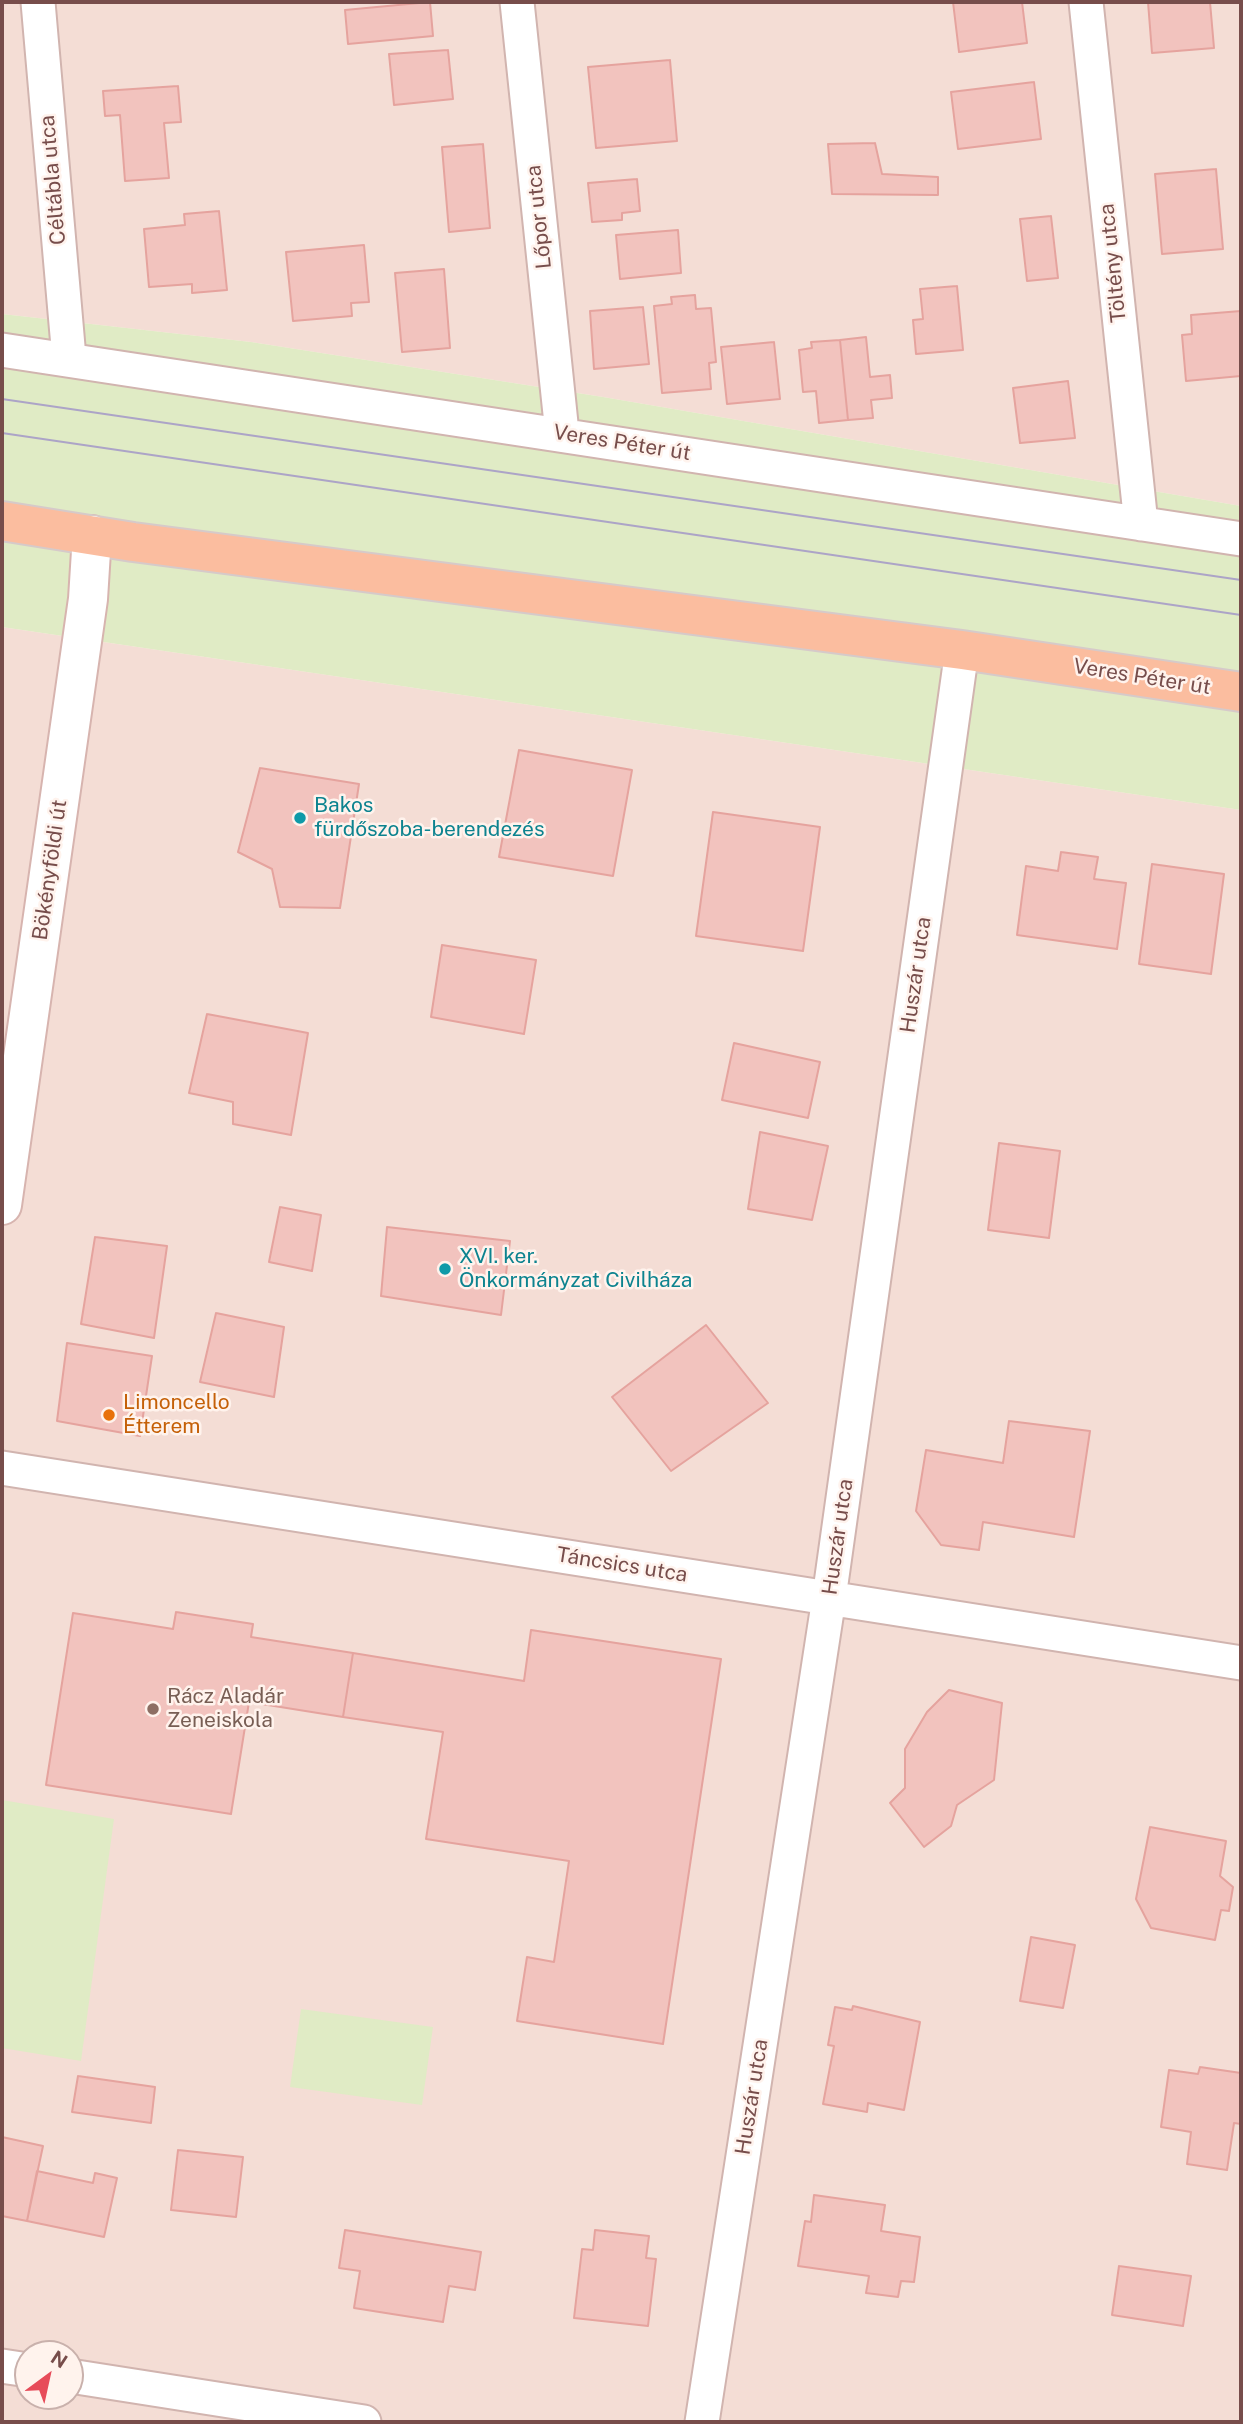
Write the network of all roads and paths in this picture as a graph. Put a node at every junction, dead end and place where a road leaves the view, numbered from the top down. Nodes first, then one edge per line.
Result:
1 (37, 2) edge
2 (517, 2) edge
3 (1086, 2) edge
4 (2, 350) edge
5 (69, 358) junction
6 (562, 433) junction
7 (2, 521) edge
8 (1141, 524) junction
9 (92, 536) junction
10 (1241, 539) edge
11 (962, 650) junction
12 (1241, 692) edge
13 (2, 1205) edge
14 (2, 1468) edge
15 (829, 1598) junction
16 (1241, 1663) edge
17 (84, 2378) edge
18 (365, 2422) edge
19 (702, 2422) edge

1 - 5 street, Céltábla utca
2 - 6 street, Lőpor utca
3 - 8 street, Töltény utca
4 - 5 street, Veres Péter út
5 - 6 street, Veres Péter út
6 - 8 street, Veres Péter út
7 - 9 main road, Veres Péter út
8 - 10 street, Veres Péter út
9 - 11 main road, Veres Péter út
9 - 13 street, Bökényföldi út
11 - 12 main road, Veres Péter út
11 - 15 street, Huszár utca
14 - 15 street, Táncsics utca
15 - 16 street, Táncsics utca
15 - 19 street, Huszár utca
17 - 18 street

